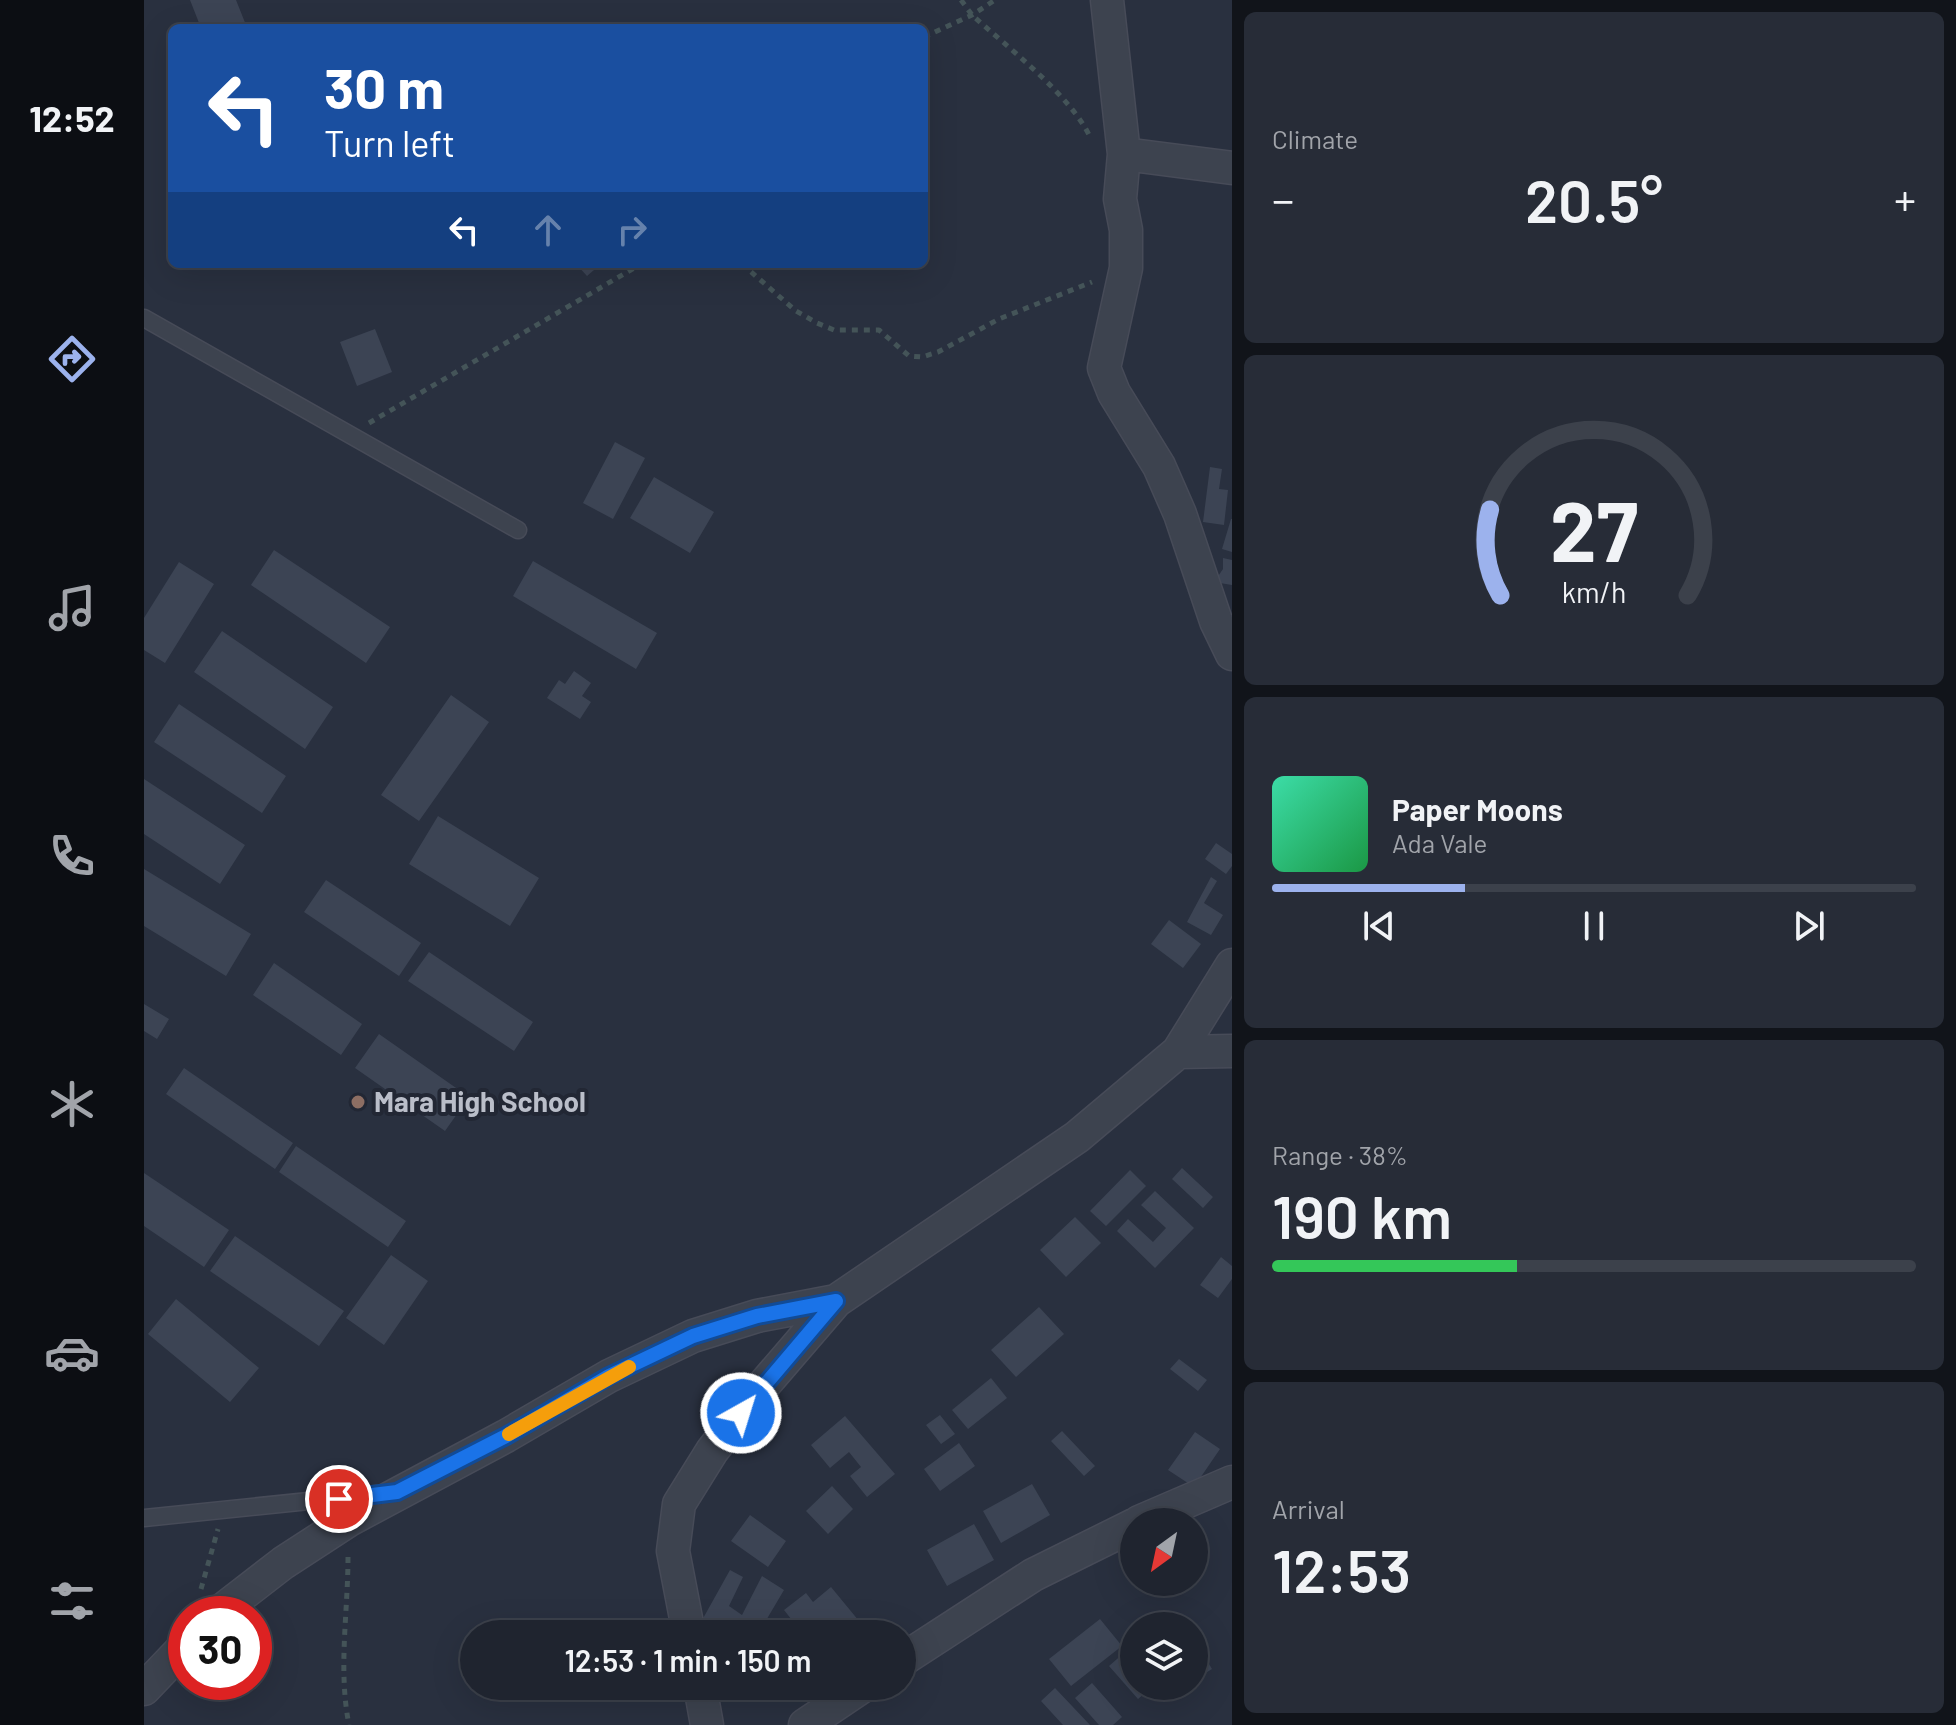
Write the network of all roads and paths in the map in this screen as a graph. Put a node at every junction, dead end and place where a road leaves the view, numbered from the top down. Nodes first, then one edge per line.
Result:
1 (961, 0) edge
2 (995, 0) edge
3 (1107, 0) edge
4 (972, 15) junction
5 (928, 35) edge
6 (1093, 143) dead end
7 (1124, 154) junction
8 (1232, 168) edge
9 (634, 268) edge
10 (747, 268) edge
11 (1126, 268) junction
12 (144, 318) edge
13 (349, 435) junction
14 (518, 530) dead end
15 (1232, 654) edge
16 (1232, 965) edge
17 (1232, 1051) edge
18 (1178, 1052) junction
19 (836, 1301) junction
20 (1232, 1482) edge
21 (397, 1492) junction
22 (221, 1508) junction
23 (1172, 1508) edge
24 (144, 1518) edge
25 (349, 1520) junction
26 (1120, 1532) edge
27 (209, 1596) edge
28 (225, 1596) edge
29 (686, 1620) edge
30 (916, 1651) edge
31 (168, 1664) edge
32 (144, 1689) edge
33 (703, 1700) edge
34 (842, 1700) edge
35 (349, 1725) edge
36 (707, 1725) edge
37 (805, 1725) edge

1 - 4 path
2 - 4 path
3 - 7 street
4 - 5 path
4 - 6 path
7 - 8 street
7 - 11 street
9 - 13 path
10 - 11 path
11 - 15 street
12 - 13 lane
13 - 14 lane
16 - 18 street
17 - 18 street
18 - 19 street
19 - 21 street
19 - 29 street
20 - 23 street
21 - 22 lane
21 - 25 street
22 - 24 lane
22 - 27 path
25 - 28 street
25 - 35 path
26 - 30 street
31 - 32 street
33 - 36 street
34 - 37 street

